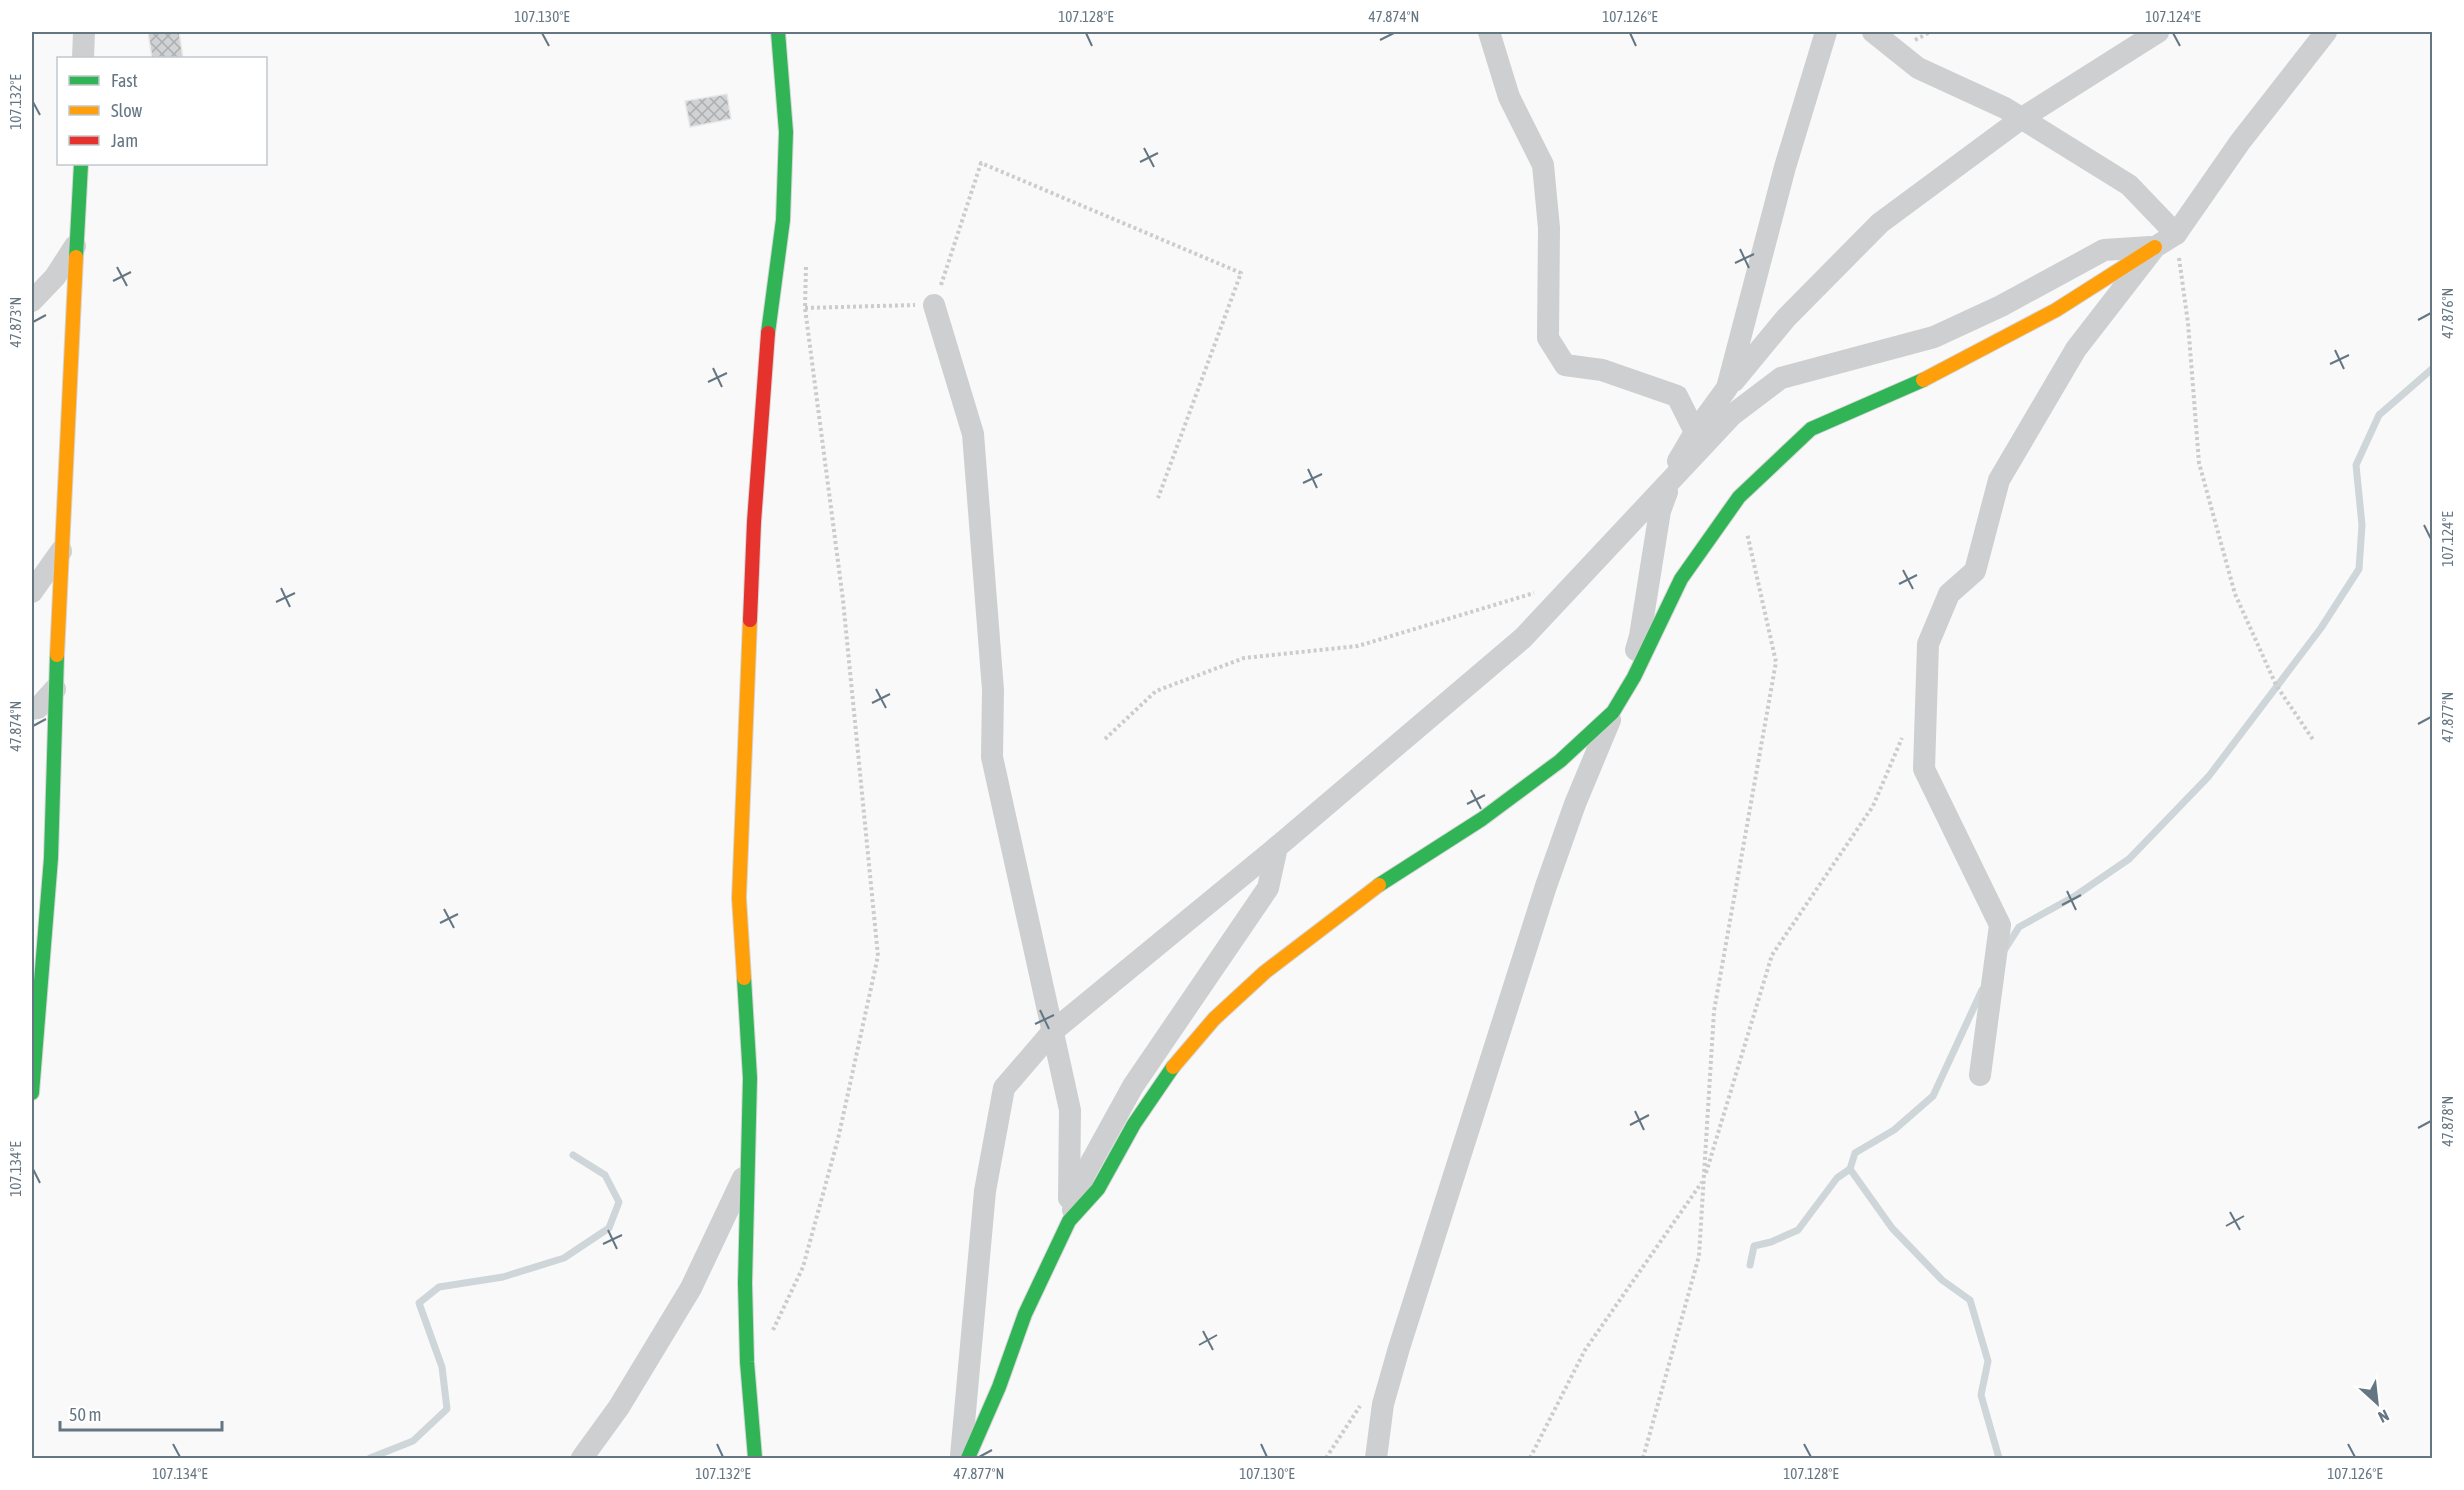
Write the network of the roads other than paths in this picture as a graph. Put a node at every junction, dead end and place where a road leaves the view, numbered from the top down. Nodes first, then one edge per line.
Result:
1 (84, 32) edge
2 (778, 32) edge
3 (1489, 32) edge
4 (1826, 32) edge
5 (1873, 32) edge
6 (2158, 32) edge
7 (2326, 32) edge
8 (83, 57) edge
9 (2022, 118) junction
10 (81, 165) edge
11 (2176, 234) junction
12 (78, 240) junction
13 (2155, 247) junction
14 (32, 301) edge
15 (934, 305) road end
16 (1727, 388) junction
17 (1695, 432) junction
18 (1671, 483) junction
19 (62, 550) junction
20 (32, 592) edge
21 (55, 689) junction
22 (32, 709) edge
23 (1613, 712) junction
24 (1277, 847) junction
25 (1053, 1031) junction
26 (1980, 1076) dead end
27 (32, 1093) edge
28 (746, 1172) junction
29 (1069, 1221) junction
30 (582, 1458) edge
31 (755, 1458) edge
32 (961, 1458) edge
33 (968, 1458) edge
34 (1376, 1458) edge

1 - 8 street
2 - 28 street
3 - 17 street
4 - 16 street
5 - 9 street
6 - 9 street
7 - 11 street
9 - 11 street
9 - 16 street
10 - 12 street
11 - 13 street
12 - 14 street
12 - 19 street
13 - 18 street
13 - 23 street
13 - 26 street
15 - 25 street
16 - 17 street
17 - 18 street
18 - 23 street
18 - 24 street
19 - 20 street
19 - 21 street
21 - 22 street
21 - 27 street
23 - 29 street
23 - 34 street
24 - 25 street
24 - 29 street
25 - 29 street
25 - 32 street
28 - 30 street
28 - 31 street
29 - 33 street

